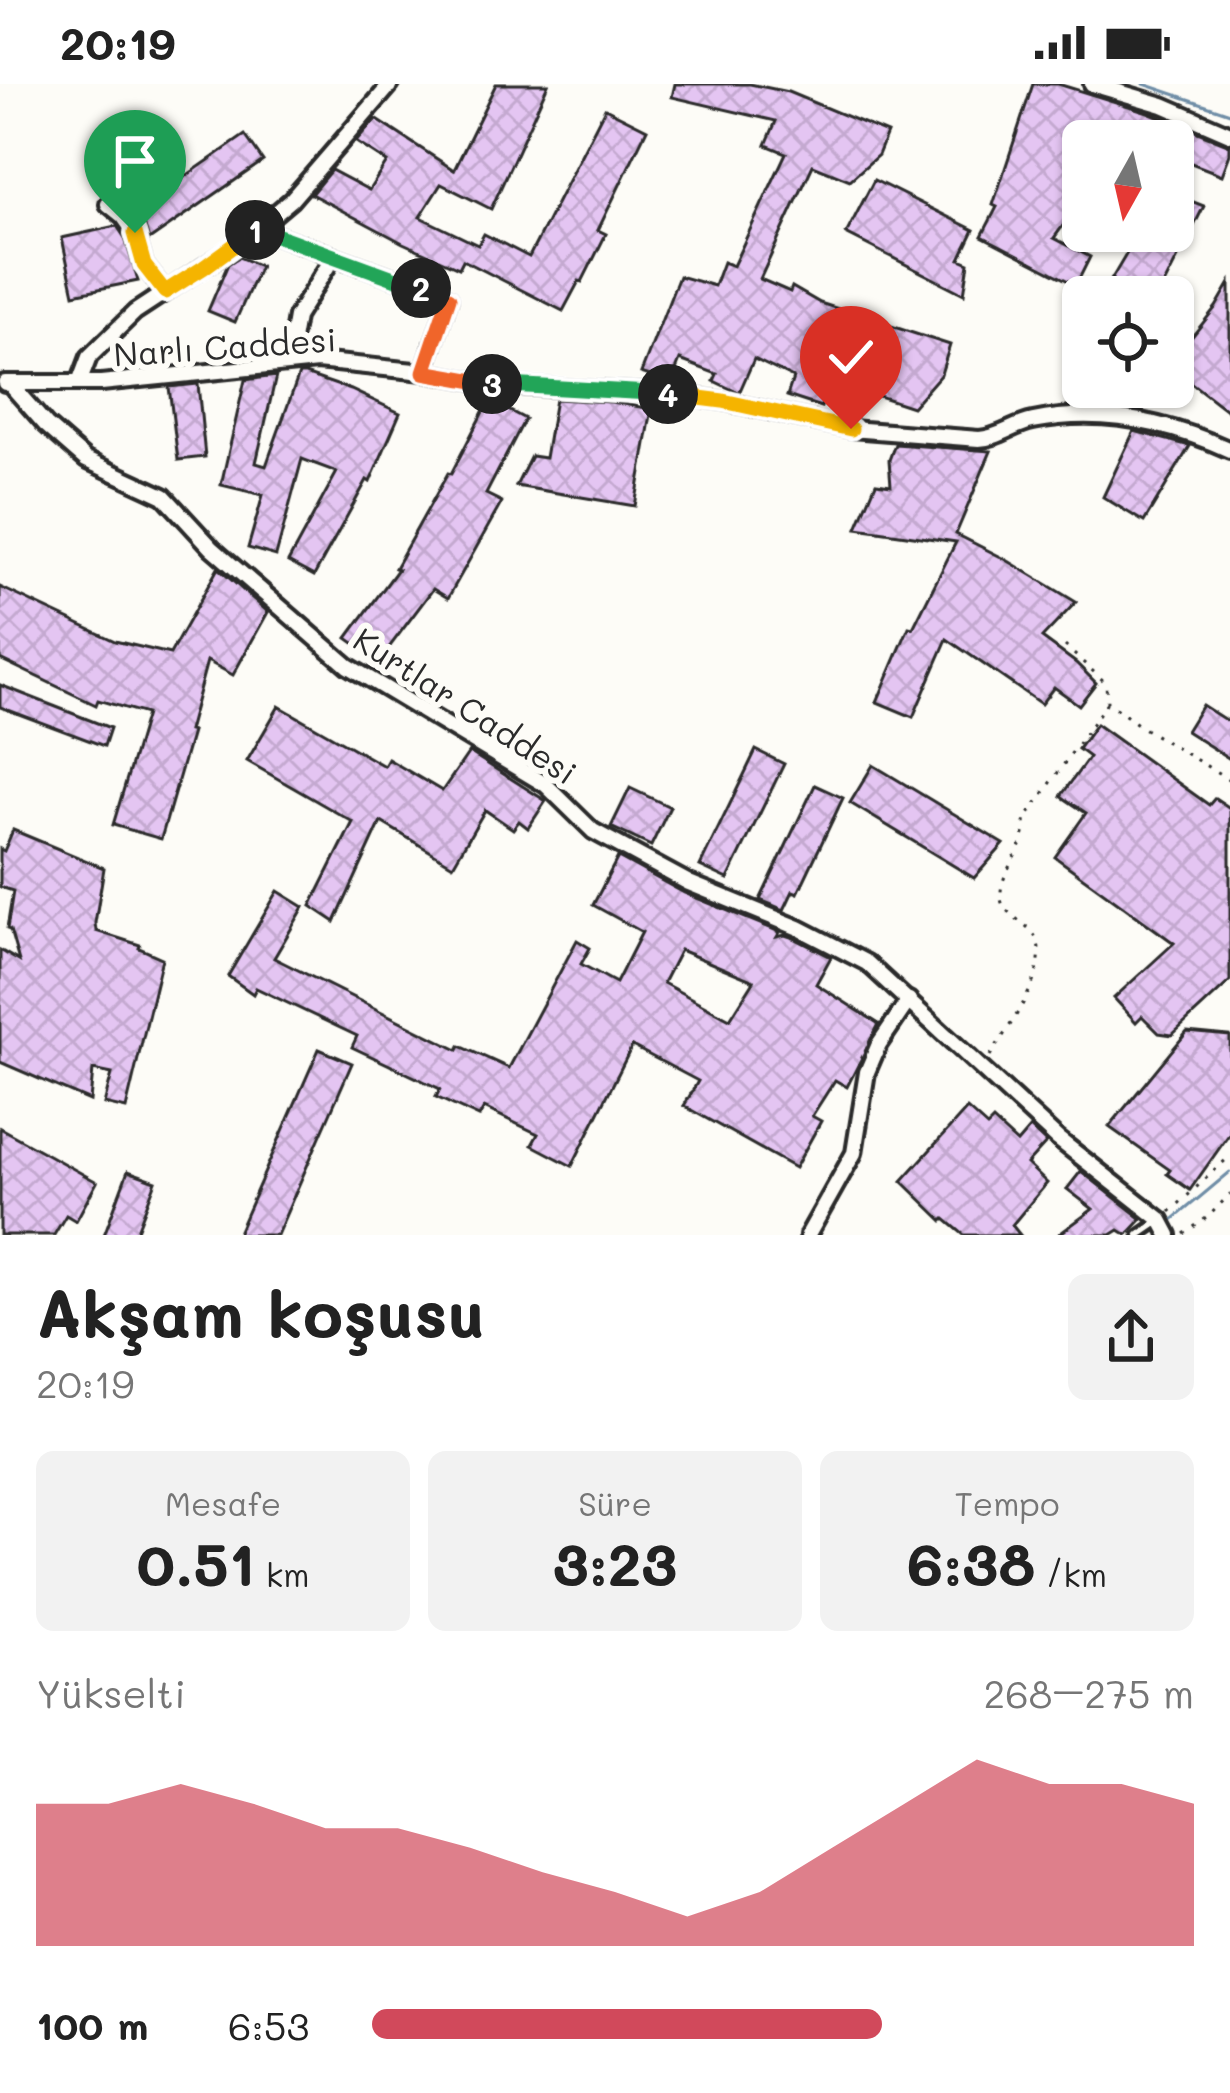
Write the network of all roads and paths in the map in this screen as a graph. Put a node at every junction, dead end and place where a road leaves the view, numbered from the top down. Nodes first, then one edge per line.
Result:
1 (391, 84) edge
2 (1092, 84) edge
3 (1230, 134) edge
4 (108, 204) dead end
5 (257, 228) junction
6 (334, 256) junction
7 (165, 292) junction
8 (287, 363) junction
9 (424, 372) junction
10 (5, 383) edge
11 (82, 383) junction
12 (1230, 450) edge
13 (1065, 646) dead end
14 (1107, 702) junction
15 (1230, 780) edge
16 (910, 1000) junction
17 (983, 1068) junction
18 (1230, 1156) edge
19 (1230, 1194) edge
20 (1165, 1228) edge
21 (808, 1235) edge
22 (1139, 1235) edge
23 (1182, 1235) edge

1 - 5 street
2 - 3 street
4 - 7 street
5 - 6 street
5 - 7 street
6 - 8 street
6 - 9 street
7 - 11 street
8 - 9 street, Narlı Caddesi
8 - 11 street, Narlı Caddesi
9 - 12 street, Narlı Caddesi
10 - 11 street, Narlı Caddesi
10 - 16 street, Kurtlar Caddesi
13 - 14 path
14 - 15 path
14 - 17 path
16 - 17 street, Kurtlar Caddesi
16 - 21 street
17 - 20 street, Kurtlar Caddesi
18 - 20 path
19 - 23 path
20 - 22 lane

